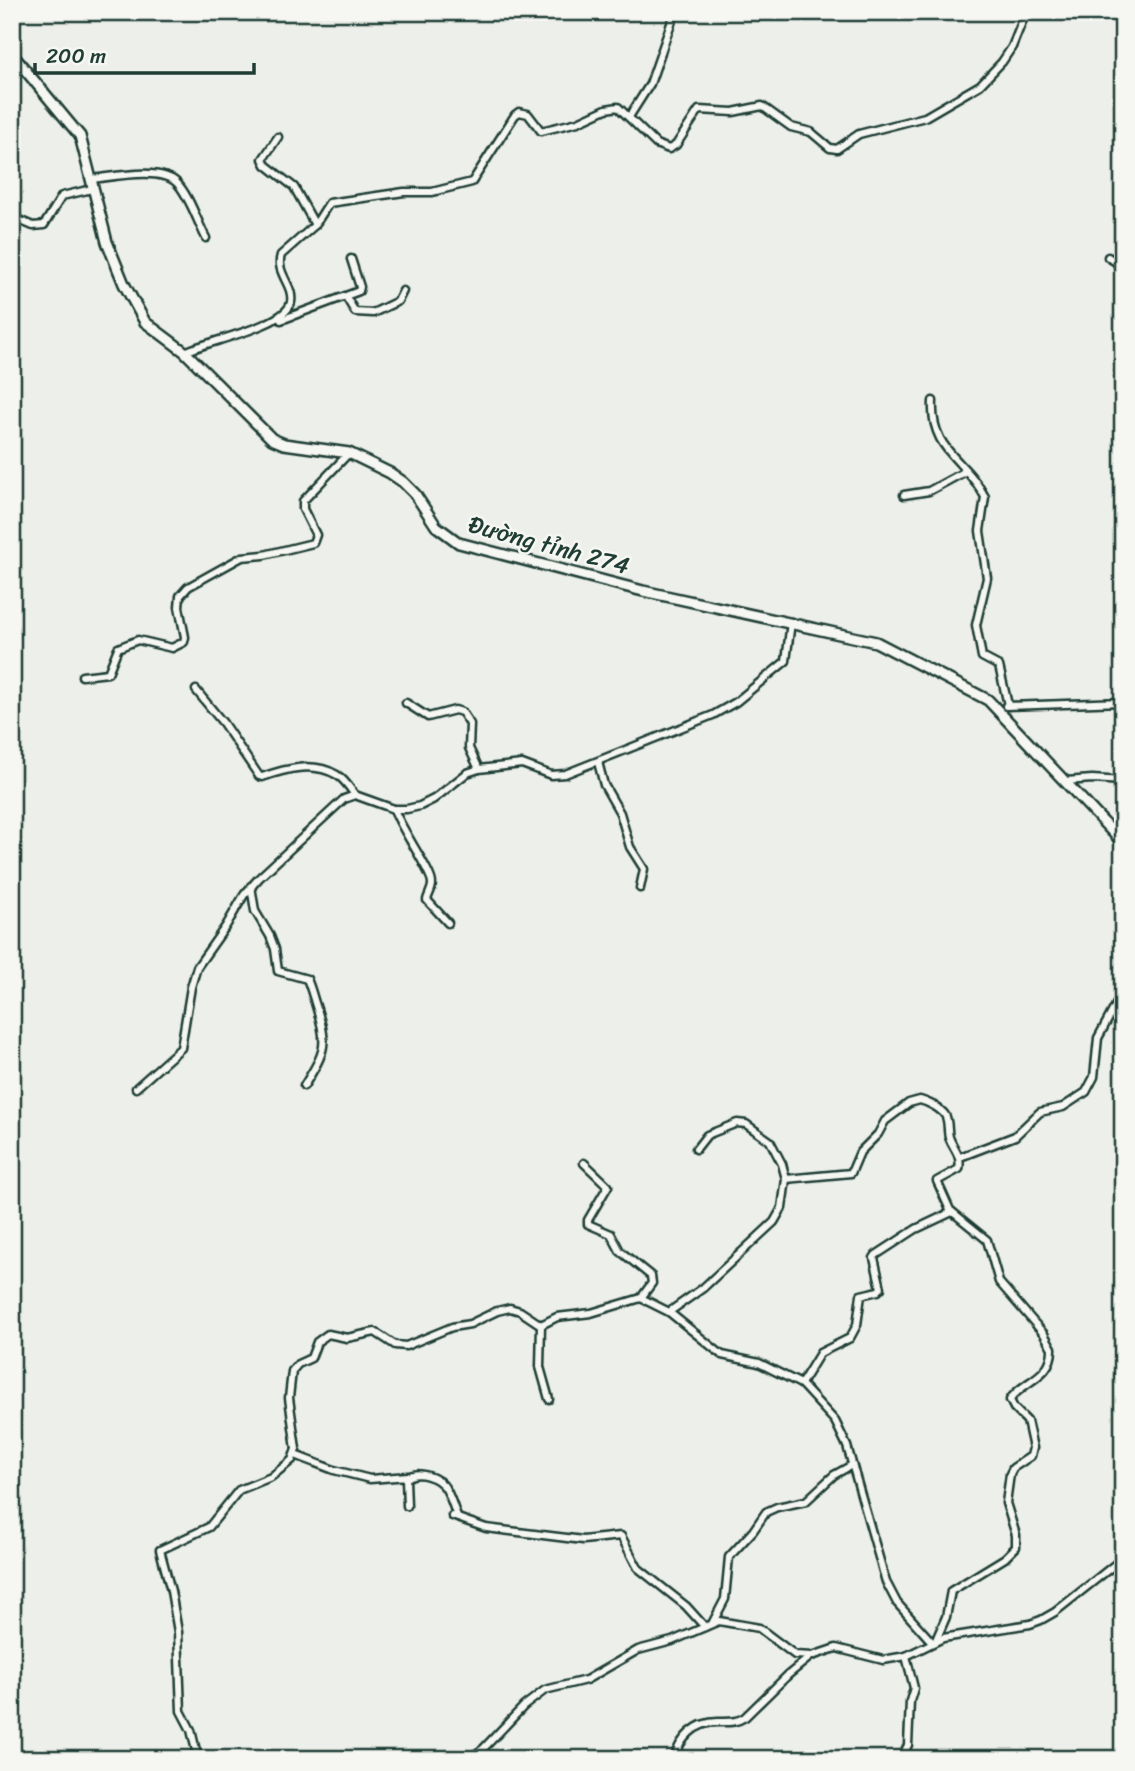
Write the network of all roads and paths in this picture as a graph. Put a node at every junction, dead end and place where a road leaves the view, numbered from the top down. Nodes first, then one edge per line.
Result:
1 (674, 12) edge
2 (1026, 12) edge
3 (12, 54) edge
4 (629, 117) junction
5 (278, 137) dead end
6 (91, 184) junction
7 (12, 217) edge
8 (315, 225) junction
9 (206, 238) dead end
10 (1108, 257) dead end
11 (351, 259) dead end
12 (1123, 272) edge
13 (403, 291) dead end
14 (346, 297) junction
15 (269, 324) junction
16 (185, 352) junction
17 (933, 401) dead end
18 (349, 453) junction
19 (966, 471) junction
20 (904, 495) dead end
21 (792, 622) junction
22 (82, 676) dead end
23 (197, 690) dead end
24 (1123, 702) edge
25 (406, 703) dead end
26 (1008, 705) junction
27 (1000, 713) junction
28 (598, 762) junction
29 (478, 769) junction
30 (1066, 781) junction
31 (1123, 781) edge
32 (355, 795) junction
33 (394, 809) junction
34 (1123, 843) edge
35 (251, 886) junction
36 (640, 888) dead end
37 (448, 923) dead end
38 (1123, 992) edge
39 (304, 1086) dead end
40 (136, 1088) dead end
41 (696, 1149) dead end
42 (960, 1157) junction
43 (584, 1163) dead end
44 (786, 1179) junction
45 (952, 1212) junction
46 (641, 1298) junction
47 (669, 1312) junction
48 (541, 1325) junction
49 (801, 1384) junction
50 (548, 1399) dead end
51 (295, 1455) junction
52 (852, 1465) junction
53 (408, 1476) junction
54 (407, 1506) dead end
55 (1123, 1558) edge
56 (709, 1625) junction
57 (934, 1641) junction
58 (812, 1656) junction
59 (906, 1656) junction
60 (198, 1759) edge
61 (469, 1759) edge
62 (674, 1759) edge
63 (901, 1759) edge

1 - 4 street
2 - 4 street
3 - 6 main road, Đường tỉnh 274
4 - 8 street
5 - 8 street
6 - 7 street
6 - 9 street
6 - 16 main road, Đường tỉnh 274
8 - 15 street
10 - 12 street
11 - 14 street
13 - 14 street
14 - 15 street
15 - 16 street
16 - 18 main road, Đường tỉnh 274
17 - 19 street
18 - 21 main road, Đường tỉnh 274
18 - 22 street
19 - 20 street
19 - 26 street
21 - 27 main road, Đường tỉnh 274
21 - 28 street
23 - 32 street
24 - 26 street
25 - 29 street
26 - 27 street
27 - 30 main road, Đường tỉnh 274
28 - 29 street
28 - 36 street
29 - 33 street
30 - 31 street
30 - 34 main road, Đường tỉnh 274
32 - 33 street
32 - 35 street
33 - 37 street
35 - 39 street
35 - 40 street
38 - 42 street
41 - 44 street
42 - 44 street
42 - 45 street
43 - 46 street
44 - 47 street
45 - 49 street
45 - 57 street
46 - 47 street
46 - 48 street
47 - 49 street
48 - 50 street
48 - 51 street
49 - 52 street
51 - 53 street
51 - 60 street
52 - 56 street
52 - 57 street
53 - 54 street
53 - 56 street
55 - 57 street
56 - 58 street
56 - 61 street
57 - 59 street
58 - 59 street
58 - 62 street
59 - 63 street

